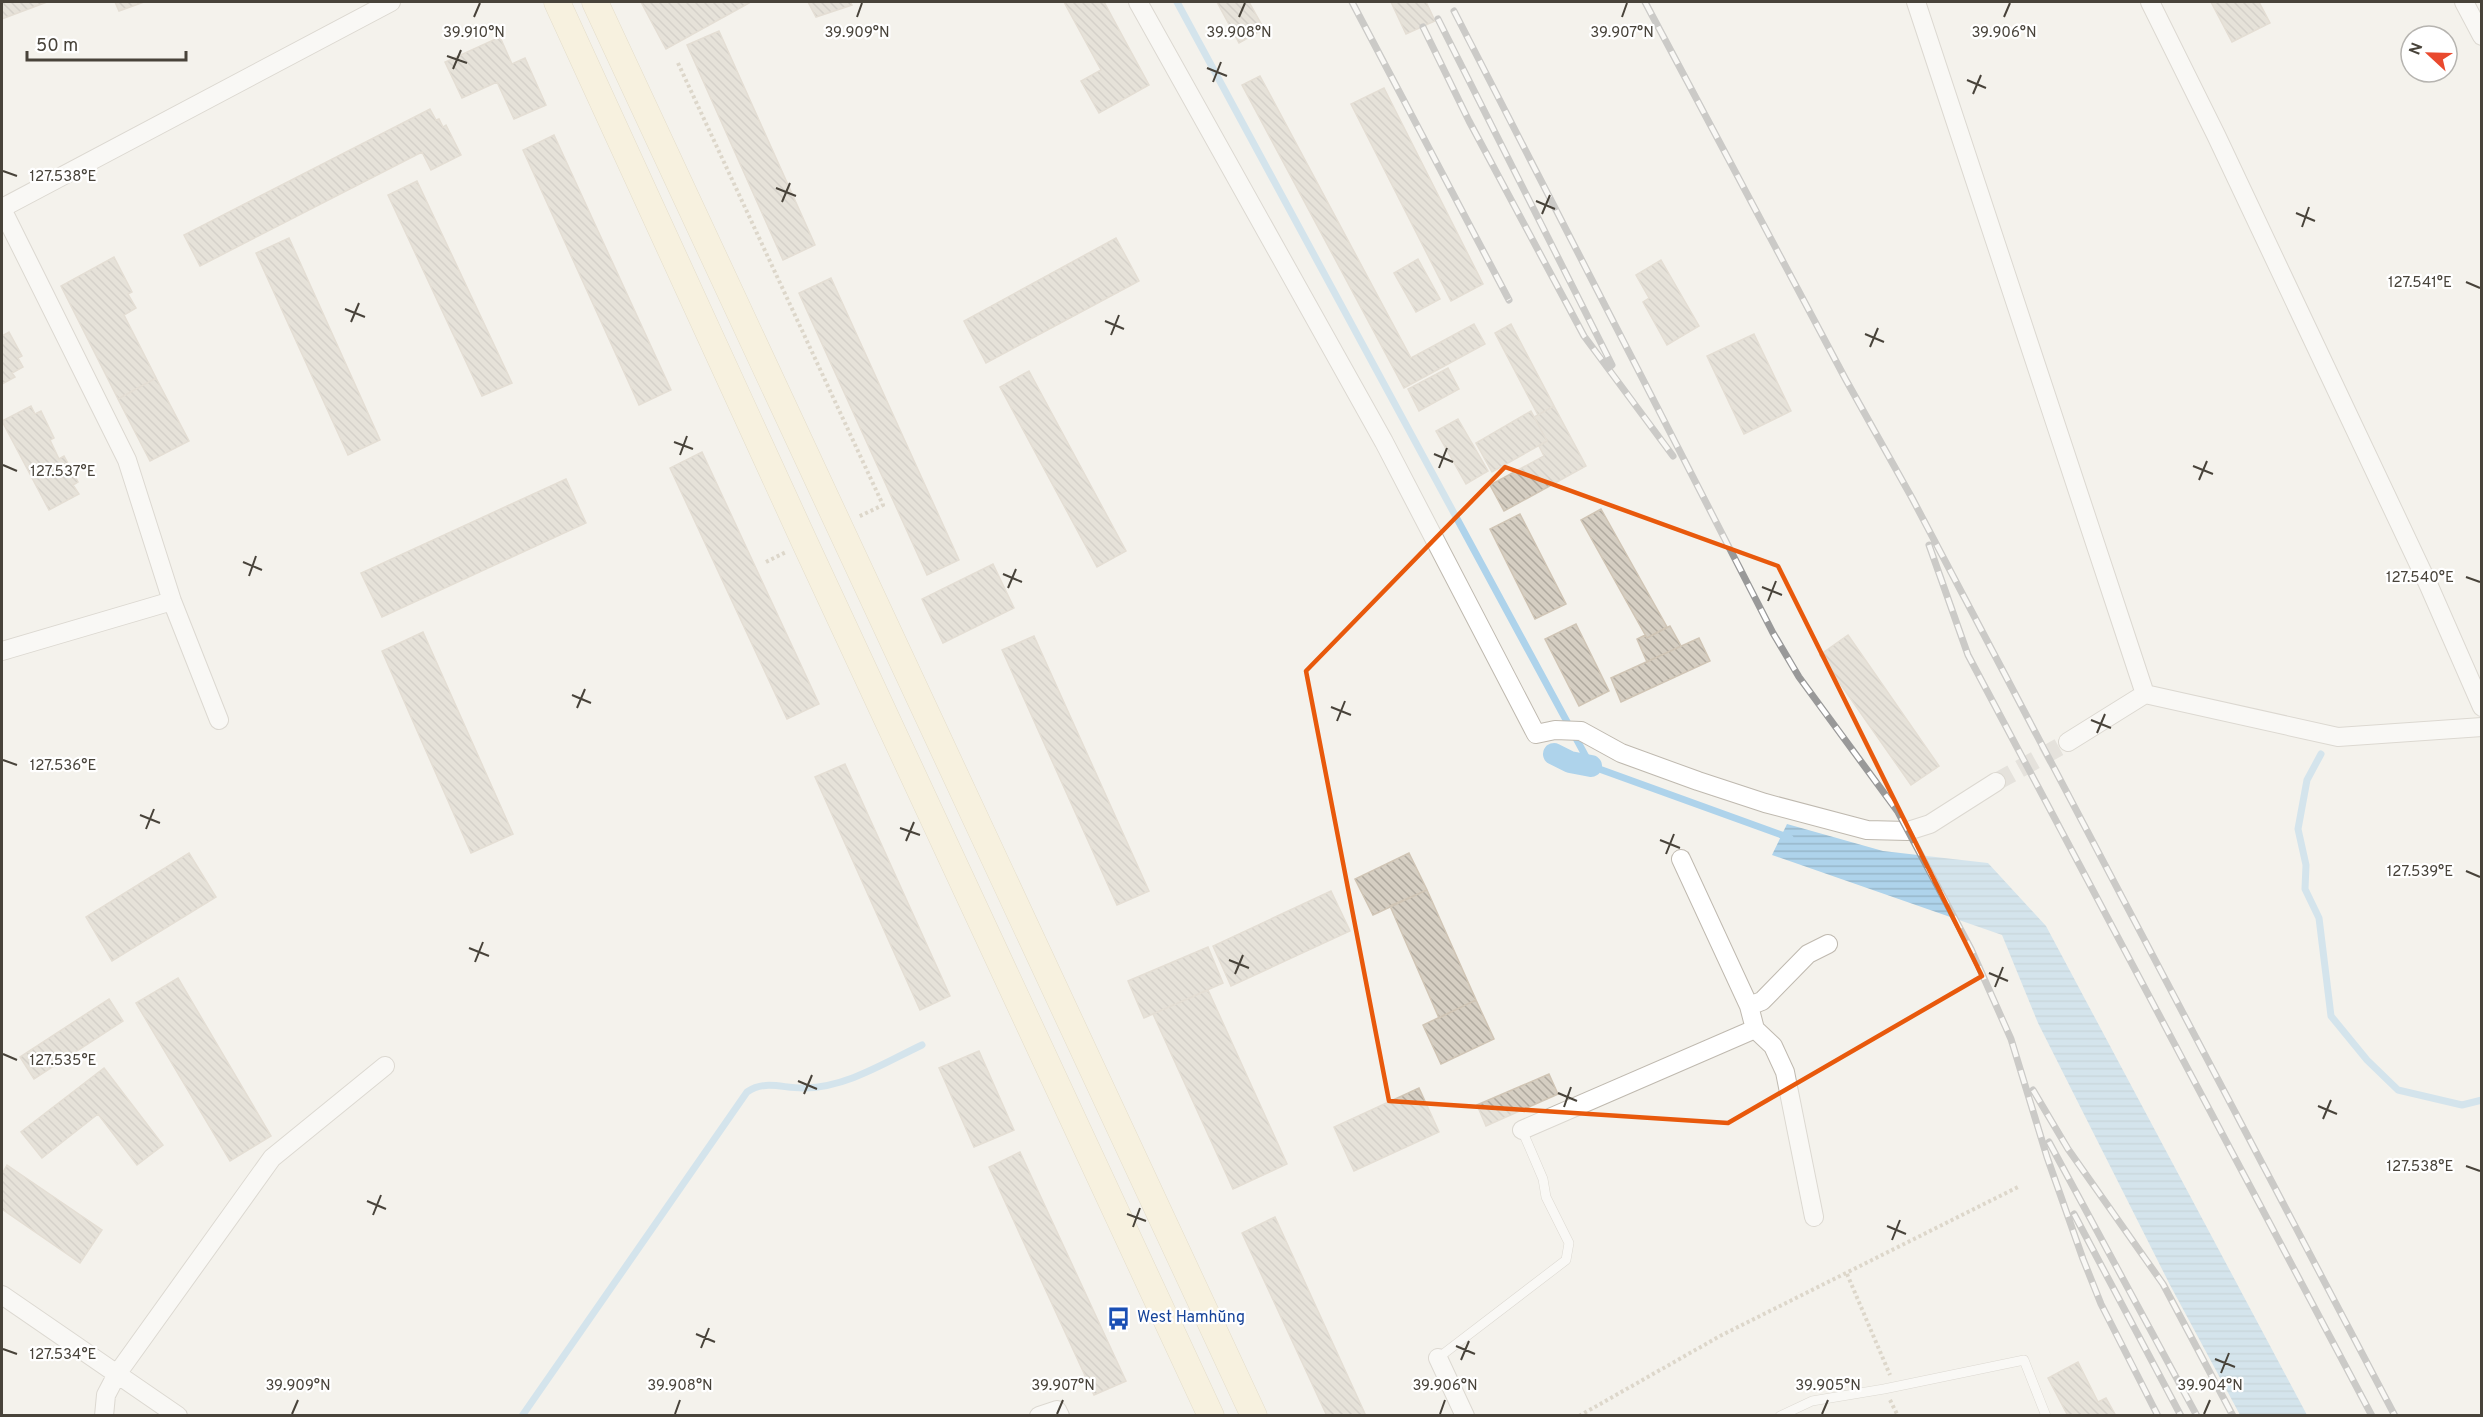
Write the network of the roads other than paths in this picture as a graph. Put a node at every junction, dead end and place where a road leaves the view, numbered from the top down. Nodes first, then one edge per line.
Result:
1 (391, 2) edge
2 (556, 2) edge
3 (596, 2) edge
4 (1138, 2) edge
5 (1916, 2) edge
6 (2150, 2) edge
7 (2464, 2) edge
8 (2481, 36) edge
9 (2, 208) edge
10 (172, 601) junction
11 (2, 651) edge
12 (2145, 694) junction
13 (2481, 707) edge
14 (219, 720) dead end
15 (2481, 727) edge
16 (2068, 742) tunnel mouth
17 (1996, 782) tunnel mouth
18 (1682, 859) dead end
19 (1828, 944) dead end
20 (1749, 1006) junction
21 (1755, 1029) junction
22 (385, 1066) dead end
23 (1522, 1130) joint
24 (1814, 1217) dead end
25 (2, 1295) edge
26 (1438, 1358) joint
27 (117, 1374) junction
28 (104, 1416) edge
29 (178, 1416) edge
30 (1039, 1416) edge
31 (1060, 1416) edge
32 (1211, 1416) edge
33 (1254, 1416) edge
34 (1465, 1416) edge
35 (1780, 1416) edge
36 (2046, 1416) edge

1 - 9 street
2 - 32 main road
3 - 33 main road
4 - 17 street
5 - 12 street
6 - 13 street
7 - 8 street
9 - 10 street
10 - 11 street
10 - 14 street
12 - 15 street
12 - 16 street
18 - 20 street
19 - 20 street
20 - 21 street
21 - 23 street
21 - 24 street
22 - 27 street
23 - 26 lane
25 - 27 street
26 - 34 street
27 - 28 street
27 - 29 street
30 - 31 street
35 - 36 lane

